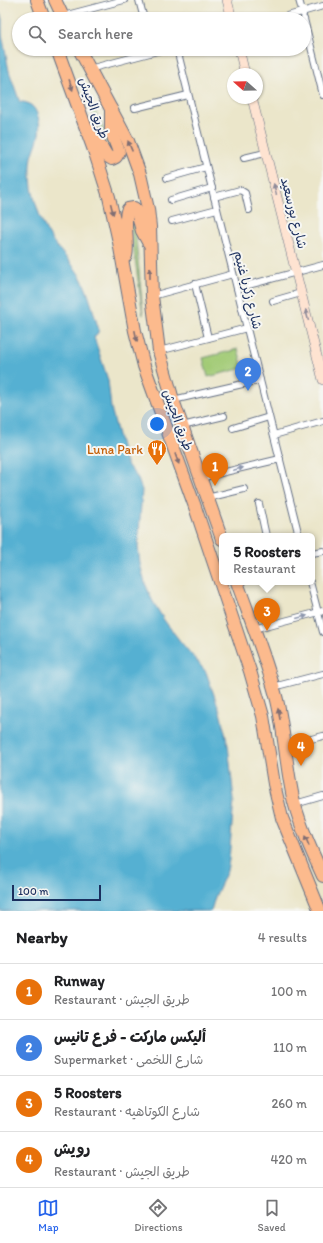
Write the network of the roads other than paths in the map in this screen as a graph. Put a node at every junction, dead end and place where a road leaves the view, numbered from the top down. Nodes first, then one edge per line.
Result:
1 (37, 0) edge
2 (55, 0) edge
3 (124, 0) edge
4 (139, 0) edge
5 (227, 0) edge
6 (299, 0) edge
7 (323, 6) edge
8 (41, 12) edge
9 (61, 12) edge
10 (84, 12) edge
11 (142, 12) edge
12 (230, 12) edge
13 (302, 12) joint
14 (311, 47) edge
15 (60, 56) edge
16 (82, 56) edge
17 (134, 56) edge
18 (179, 56) edge
19 (241, 56) edge
20 (244, 68) edge
21 (89, 69) junction
22 (323, 94) edge
23 (188, 95) junction
24 (253, 104) edge
25 (135, 108) dead end
26 (111, 109) junction
27 (81, 116) junction
28 (265, 153) junction
29 (244, 158) dead end
30 (206, 167) junction
31 (168, 178) dead end
32 (212, 188) junction
33 (214, 198) junction
34 (171, 200) dead end
35 (217, 209) junction
36 (249, 210) dead end
37 (172, 221) dead end
38 (150, 244) junction
39 (123, 265) junction
40 (323, 265) edge
41 (296, 272) junction
42 (233, 274) junction
43 (195, 284) junction
44 (237, 288) junction
45 (301, 293) junction
46 (152, 296) junction
47 (273, 301) dead end
48 (247, 328) junction
49 (208, 338) junction
50 (159, 351) junction
51 (260, 380) junction
52 (323, 380) edge
53 (173, 400) junction
54 (224, 416) dead end
55 (269, 417) junction
56 (323, 421) edge
57 (182, 426) junction
58 (233, 428) dead end
59 (274, 435) junction
60 (280, 459) junction
61 (200, 478) junction
62 (244, 489) dead end
63 (207, 498) junction
64 (259, 504) dead end
65 (220, 533) edge
66 (265, 533) edge
67 (298, 533) edge
68 (219, 579) edge
69 (221, 585) edge
70 (238, 585) edge
71 (311, 585) edge
72 (320, 612) edge
73 (254, 629) junction
74 (323, 632) edge
75 (323, 674) edge
76 (273, 687) junction
77 (323, 736) edge
78 (284, 746) junction
79 (323, 796) edge
80 (295, 804) junction
81 (323, 876) edge
82 (320, 911) edge

1 - 8 highway
2 - 9 highway
3 - 10 street
4 - 11 street
5 - 12 main road
6 - 13 street
7 - 13 street
14 - 22 street
15 -> 27 highway, طريق الجيش
16 - 21 highway, طريق الجيش
17 - 21 street
18 - 23 street, شارع زكريا غنيم
19 - 20 main road
21 - 26 highway, طريق الجيش
23 - 25 street
23 - 30 street, شارع زكريا غنيم
24 - 28 main road, شارع بورسعيد
26 - 27 highway
38 -> 26 highway, طريق الجيش
27 -> 39 highway, طريق الجيش
28 - 29 street
41 -> 28 main road, شارع بورسعيد
30 - 31 street
30 - 32 street, شارع زكريا غنيم
32 - 33 street, شارع زكريا غنيم
32 - 34 street
33 - 35 street, شارع زكريا غنيم
33 - 36 street
35 - 37 street
35 - 42 street, شارع زكريا غنيم
38 - 39 highway
46 -> 38 highway, طريق الجيش
39 -> 68 highway, طريق الجيش
40 - 41 street
41 - 44 street
41 - 45 main road, شارع بورسعيد
42 - 43 street
42 - 44 street, شارع زكريا غنيم
43 - 46 street
43 - 49 street
44 - 48 street, شارع زكريا غنيم
45 - 47 street
52 -> 45 main road, شارع بورسعيد
46 - 50 highway, طريق الجيش
48 - 49 street
48 - 51 street, شارع زكريا غنيم
49 - 50 street
50 - 53 highway, طريق الجيش
51 - 53 street
51 - 55 street, شارع زكريا غنيم
53 - 57 highway, طريق الجيش
54 - 57 street
55 - 58 street
55 - 59 street, شارع زكريا غنيم
56 - 59 street
57 - 61 highway, طريق الجيش
59 - 60 street, شارع زكريا غنيم
61 -> 60 street
60 - 67 street, شارع زكريا غنيم
61 - 63 highway, طريق الجيش
62 - 63 street
63 - 65 highway, طريق الجيش
64 - 66 street
69 -> 82 highway, طريق الجيش
70 - 73 highway
71 - 72 street
73 -> 72 street
72 - 74 street
73 - 76 highway
75 - 76 street
78 -> 76 highway
77 - 78 street
78 - 80 highway
79 - 80 street
81 -> 80 highway

